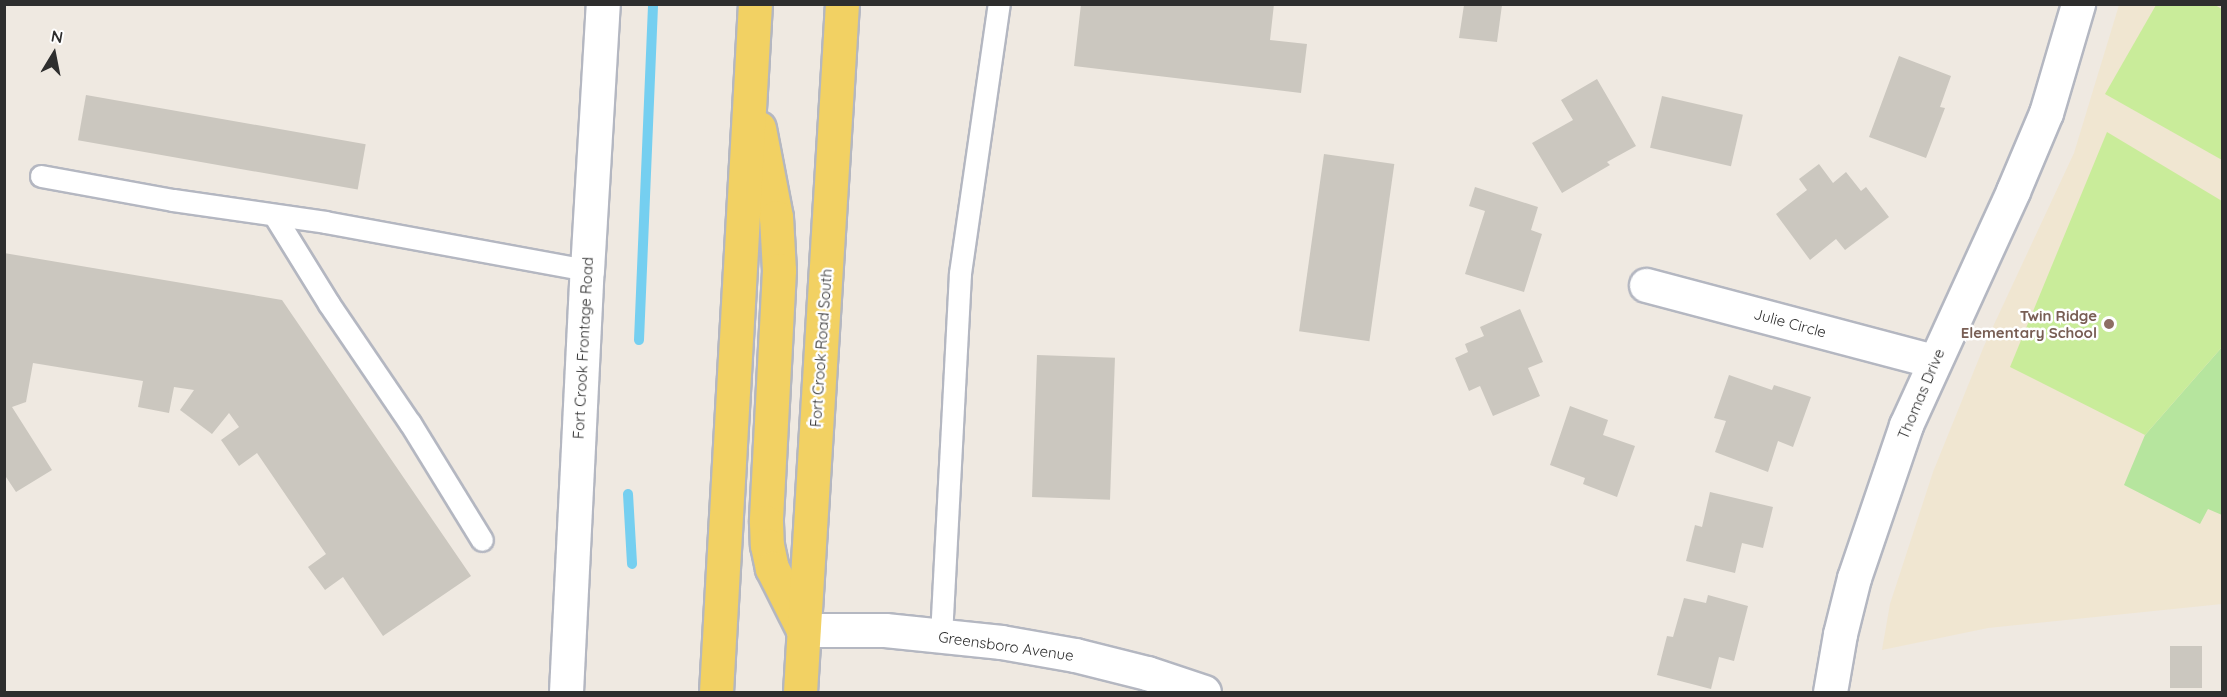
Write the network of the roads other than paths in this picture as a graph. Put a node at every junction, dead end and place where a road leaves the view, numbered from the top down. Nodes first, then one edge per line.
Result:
1 (603, 4) edge
2 (755, 4) edge
3 (842, 4) edge
4 (999, 4) edge
5 (2078, 4) edge
6 (750, 80) junction
7 (41, 176) dead end
8 (274, 215) junction
9 (587, 270) junction
10 (1646, 285) dead end
11 (1934, 361) junction
12 (482, 540) dead end
13 (803, 630) junction
14 (941, 636) junction
15 (566, 693) edge
16 (716, 693) edge
17 (800, 693) edge
18 (1204, 693) edge
19 (1830, 693) edge

1 - 9 street, Fort Crook Frontage Road
2 - 6 main road
3 - 13 main road, Fort Crook Road South
4 - 14 lane
5 - 11 street, Thomas Drive
6 - 13 main road
6 - 16 main road
7 - 8 lane
8 - 9 lane
8 - 12 lane
9 - 15 street, Fort Crook Frontage Road
10 - 11 street, Julie Circle
11 - 19 street, Thomas Drive
13 - 14 street, Greensboro Avenue
13 - 17 main road, Fort Crook Road South
14 - 18 street, Greensboro Avenue

